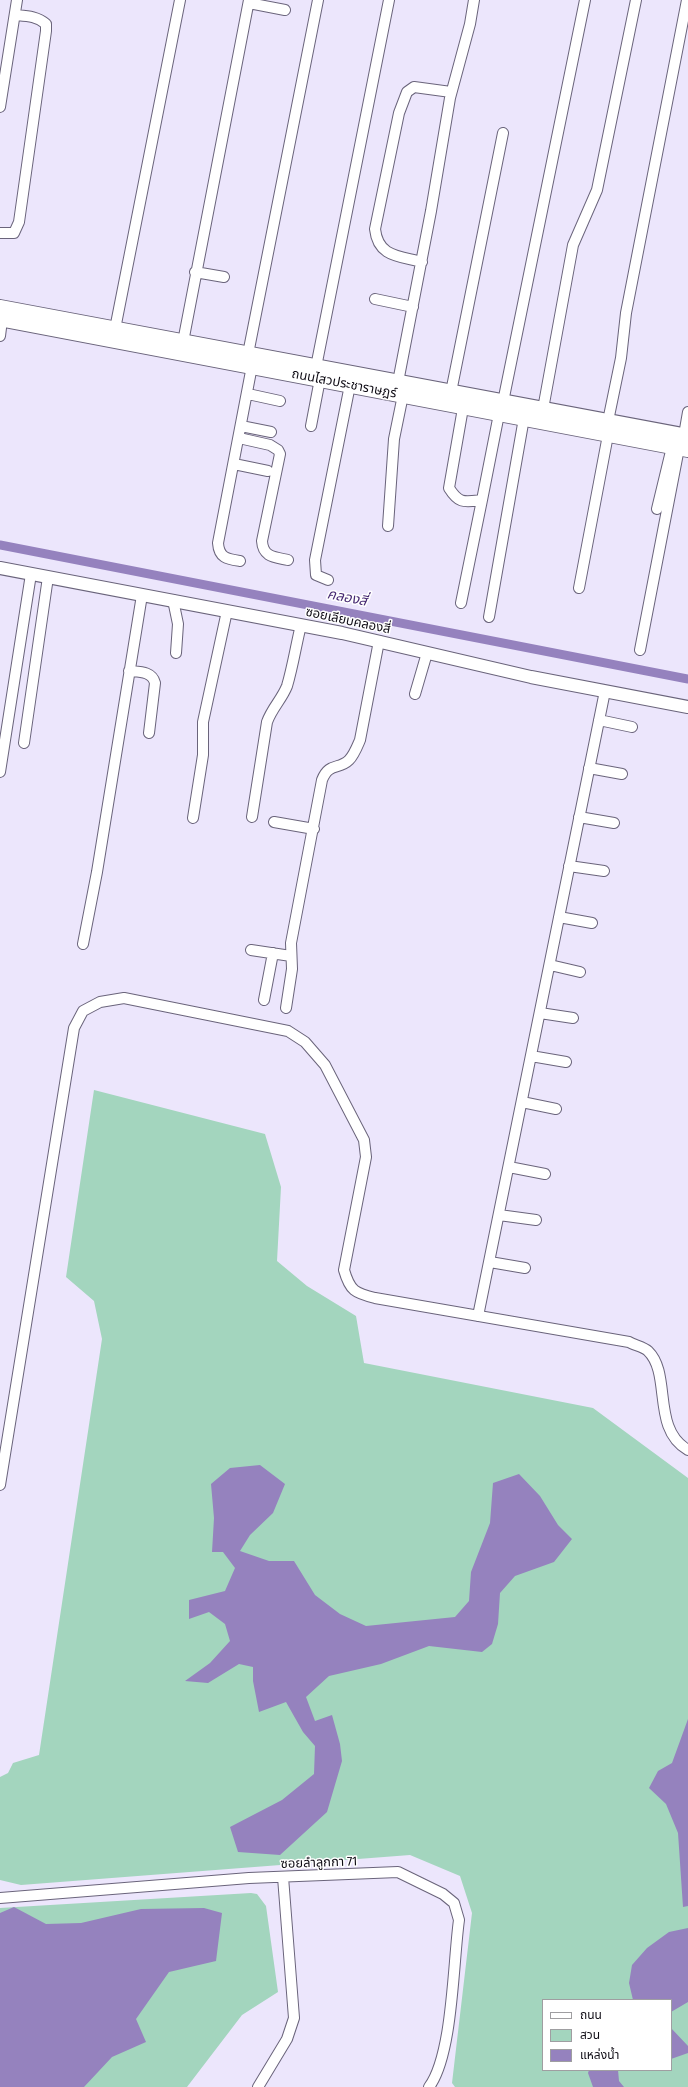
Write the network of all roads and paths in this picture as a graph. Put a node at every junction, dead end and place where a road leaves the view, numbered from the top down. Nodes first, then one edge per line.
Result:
1 (17, 0) edge
2 (180, 0) edge
3 (318, 0) edge
4 (389, 0) edge
5 (474, 0) edge
6 (585, 0) edge
7 (636, 0) edge
8 (687, 0) edge
9 (249, 1) edge
10 (285, 10) dead end
11 (15, 15) junction
12 (451, 92) junction
13 (0, 107) edge
14 (502, 133) dead end
15 (0, 234) edge
16 (422, 262) junction
17 (195, 272) junction
18 (224, 277) dead end
19 (375, 299) dead end
20 (413, 307) junction
21 (1, 315) edge
22 (115, 329) junction
23 (0, 336) edge
24 (183, 342) junction
25 (250, 360) junction
26 (318, 373) junction
27 (350, 385) junction
28 (408, 390) junction
29 (451, 392) junction
30 (248, 394) junction
31 (280, 401) dead end
32 (463, 408) junction
33 (501, 408) junction
34 (543, 409) junction
35 (688, 412) edge
36 (524, 418) junction
37 (608, 421) junction
38 (241, 426) junction
39 (312, 426) dead end
40 (271, 432) dead end
41 (608, 436) junction
42 (239, 438) junction
43 (682, 443) edge
44 (234, 464) junction
45 (268, 471) dead end
46 (482, 500) junction
47 (657, 509) dead end
48 (388, 526) dead end
49 (288, 560) dead end
50 (240, 561) dead end
51 (0, 568) edge
52 (31, 574) junction
53 (48, 577) junction
54 (328, 580) dead end
55 (579, 588) dead end
56 (142, 595) junction
57 (173, 600) junction
58 (461, 603) dead end
59 (227, 611) junction
60 (489, 617) dead end
61 (301, 625) junction
62 (379, 641) junction
63 (640, 650) dead end
64 (176, 652) dead end
65 (427, 653) junction
66 (129, 670) junction
67 (605, 691) junction
68 (415, 694) dead end
69 (688, 707) edge
70 (599, 720) junction
71 (632, 727) dead end
72 (149, 733) dead end
73 (24, 743) dead end
74 (589, 768) junction
75 (0, 772) edge
76 (622, 774) dead end
77 (252, 817) dead end
78 (579, 817) junction
79 (193, 818) dead end
80 (274, 822) dead end
81 (614, 823) dead end
82 (314, 829) junction
83 (570, 866) junction
84 (604, 872) dead end
85 (559, 917) junction
86 (592, 923) dead end
87 (83, 944) dead end
88 (251, 950) dead end
89 (273, 954) junction
90 (291, 956) junction
91 (550, 965) junction
92 (580, 972) dead end
93 (264, 1000) dead end
94 (286, 1008) dead end
95 (540, 1013) junction
96 (573, 1018) dead end
97 (531, 1056) junction
98 (566, 1062) dead end
99 (522, 1102) junction
100 (556, 1109) dead end
101 (509, 1167) junction
102 (545, 1174) dead end
103 (499, 1214) junction
104 (536, 1220) dead end
105 (490, 1262) junction
106 (525, 1268) dead end
107 (478, 1316) junction
108 (688, 1450) edge
109 (0, 1485) edge
110 (283, 1877) junction
111 (0, 1898) edge
112 (437, 2083) edge
113 (258, 2087) edge
114 (429, 2087) edge

1 - 11 street
2 - 22 street
3 - 25 street
4 - 26 street
5 - 12 street
6 - 33 street
7 - 34 street
8 - 37 street
9 - 10 street
9 - 17 street
11 - 13 street
11 - 15 street
12 - 16 street
12 - 16 street
14 - 29 street
16 - 20 street
17 - 18 street
17 - 24 street
19 - 20 street
20 - 28 street
21 - 22 main road, ถนนไสวประชาราษฎร์
21 - 23 street
21 - 25 main road, ถนนไสวประชาราษฎร์
22 - 24 main road, ถนนไสวประชาราษฎร์
24 - 25 main road, ถนนไสวประชาราษฎร์
25 - 26 main road, ถนนไสวประชาราษฎร์
25 - 30 street
26 - 27 main road, ถนนไสวประชาราษฎร์
26 - 28 main road, ถนนไสวประชาราษฎร์
26 - 39 street
27 - 28 main road, ถนนไสวประชาราษฎร์
27 - 54 street
28 - 29 main road, ถนนไสวประชาราษฎร์
28 - 32 main road, ถนนไสวประชาราษฎร์
28 - 48 street
29 - 33 main road, ถนนไสวประชาราษฎร์
30 - 31 street
30 - 38 street
32 - 33 main road, ถนนไสวประชาราษฎร์
32 - 46 street
33 - 34 main road, ถนนไสวประชาราษฎร์
33 - 36 main road, ถนนไสวประชาราษฎร์
33 - 46 street
34 - 37 main road, ถนนไสวประชาราษฎร์
35 - 43 street
36 - 41 main road, ถนนไสวประชาราษฎร์
36 - 60 street
37 - 43 main road, ถนนไสวประชาราษฎร์
38 - 40 street
38 - 42 street
41 - 43 main road, ถนนไสวประชาราษฎร์
41 - 55 street
42 - 44 street
42 - 49 street
43 - 47 street
43 - 63 street
44 - 45 street
44 - 50 street
46 - 58 street
51 - 52 street, ซอยเลียบคลองสี่
52 - 53 street, ซอยเลียบคลองสี่
52 - 75 street
53 - 56 street, ซอยเลียบคลองสี่
53 - 73 street
56 - 57 street, ซอยเลียบคลองสี่
56 - 66 street
57 - 59 street, ซอยเลียบคลองสี่
57 - 64 street
59 - 61 street, ซอยเลียบคลองสี่
59 - 79 street
61 - 62 street, ซอยเลียบคลองสี่
61 - 77 street
62 - 65 street, ซอยเลียบคลองสี่
62 - 82 street
65 - 67 street, ซอยเลียบคลองสี่
65 - 68 street
66 - 72 street
66 - 87 street
67 - 69 street, ซอยเลียบคลองสี่
67 - 70 street
70 - 71 street
70 - 74 street
74 - 76 street
74 - 78 street
78 - 81 street
78 - 83 street
80 - 82 street
82 - 90 street
83 - 84 street
83 - 85 street
85 - 86 street
85 - 91 street
88 - 89 street
89 - 90 street
89 - 93 street
90 - 94 street
91 - 92 street
91 - 95 street
95 - 96 street
95 - 97 street
97 - 98 street
97 - 99 street
99 - 100 street
99 - 101 street
101 - 102 street
101 - 103 street
103 - 104 street
103 - 105 street
105 - 106 street
105 - 107 street
107 - 108 street
107 - 109 street
110 - 111 street, ซอยลำลูกกา 71
110 - 112 street, ซอยลำลูกกา 71
110 - 113 street
112 - 114 street

